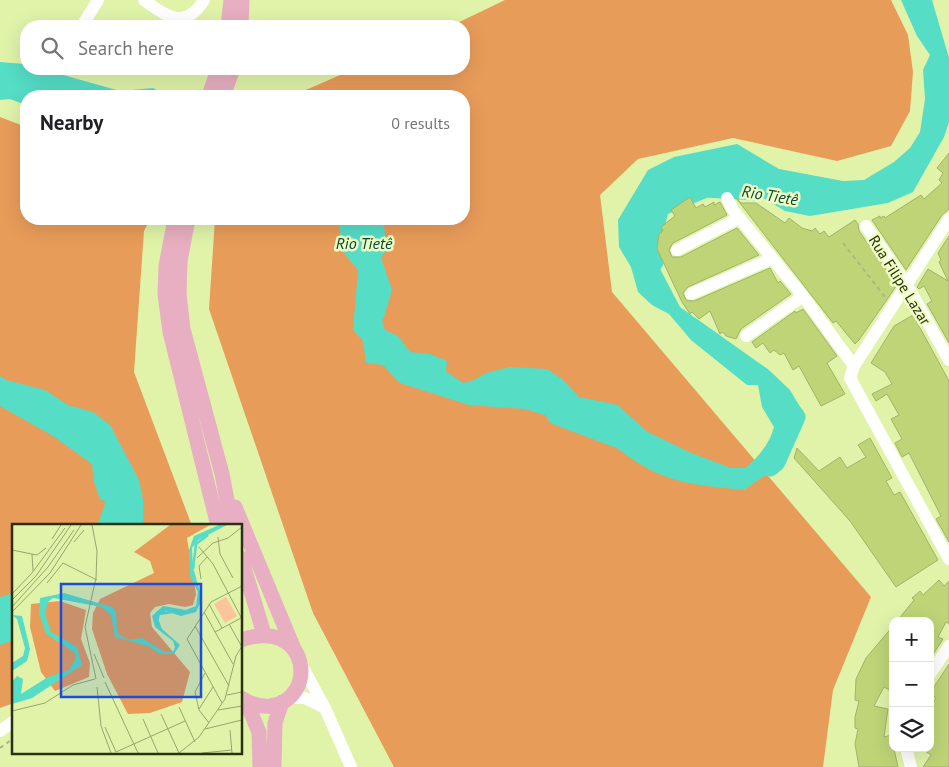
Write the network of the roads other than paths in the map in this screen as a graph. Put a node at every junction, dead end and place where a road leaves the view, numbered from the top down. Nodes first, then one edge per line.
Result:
1 (98, 0) edge
2 (144, 0) edge
3 (204, 0) edge
4 (231, 0) edge
5 (242, 0) edge
6 (86, 20) edge
7 (229, 20) edge
8 (241, 20) edge
9 (216, 75) edge
10 (231, 75) edge
11 (211, 90) edge
12 (226, 90) edge
13 (727, 198) dead end
14 (739, 218) junction
15 (949, 219) edge
16 (175, 225) edge
17 (187, 225) edge
18 (866, 226) dead end
19 (677, 250) dead end
20 (771, 259) junction
21 (907, 285) junction
22 (691, 294) dead end
23 (803, 296) junction
24 (746, 336) dead end
25 (949, 360) edge
26 (854, 366) junction
27 (222, 474) junction
28 (218, 524) edge
29 (232, 524) edge
30 (949, 559) edge
31 (242, 561) edge
32 (264, 634) junction
33 (242, 640) edge
34 (949, 646) edge
35 (297, 656) junction
36 (934, 668) edge
37 (244, 699) edge
38 (285, 700) junction
39 (325, 708) junction
40 (12, 722) edge
41 (0, 730) edge
42 (907, 752) edge
43 (260, 767) edge
44 (274, 767) edge
45 (351, 767) edge
46 (911, 767) edge

1 - 6 street
2 - 3 street
4 - 7 main road
5 - 8 main road
9 - 11 main road
10 - 12 main road
13 - 14 street
14 - 19 street
14 - 20 street
15 - 21 street
16 - 28 main road
17 - 27 main road
18 - 21 street, Rua Filipe Lazar
20 - 22 street
20 - 23 street
21 - 25 street, Rua Filipe Lazar
21 - 26 street
23 - 24 street
23 - 26 street
26 - 30 street
27 - 29 main road
27 - 35 main road
31 - 32 main road
32 - 33 main road
32 - 35 main road
34 - 36 street
35 - 38 main road
35 - 39 street
37 - 38 main road
37 - 43 main road
38 - 39 street
38 - 44 main road
39 - 45 street
40 - 41 street
42 - 46 street

